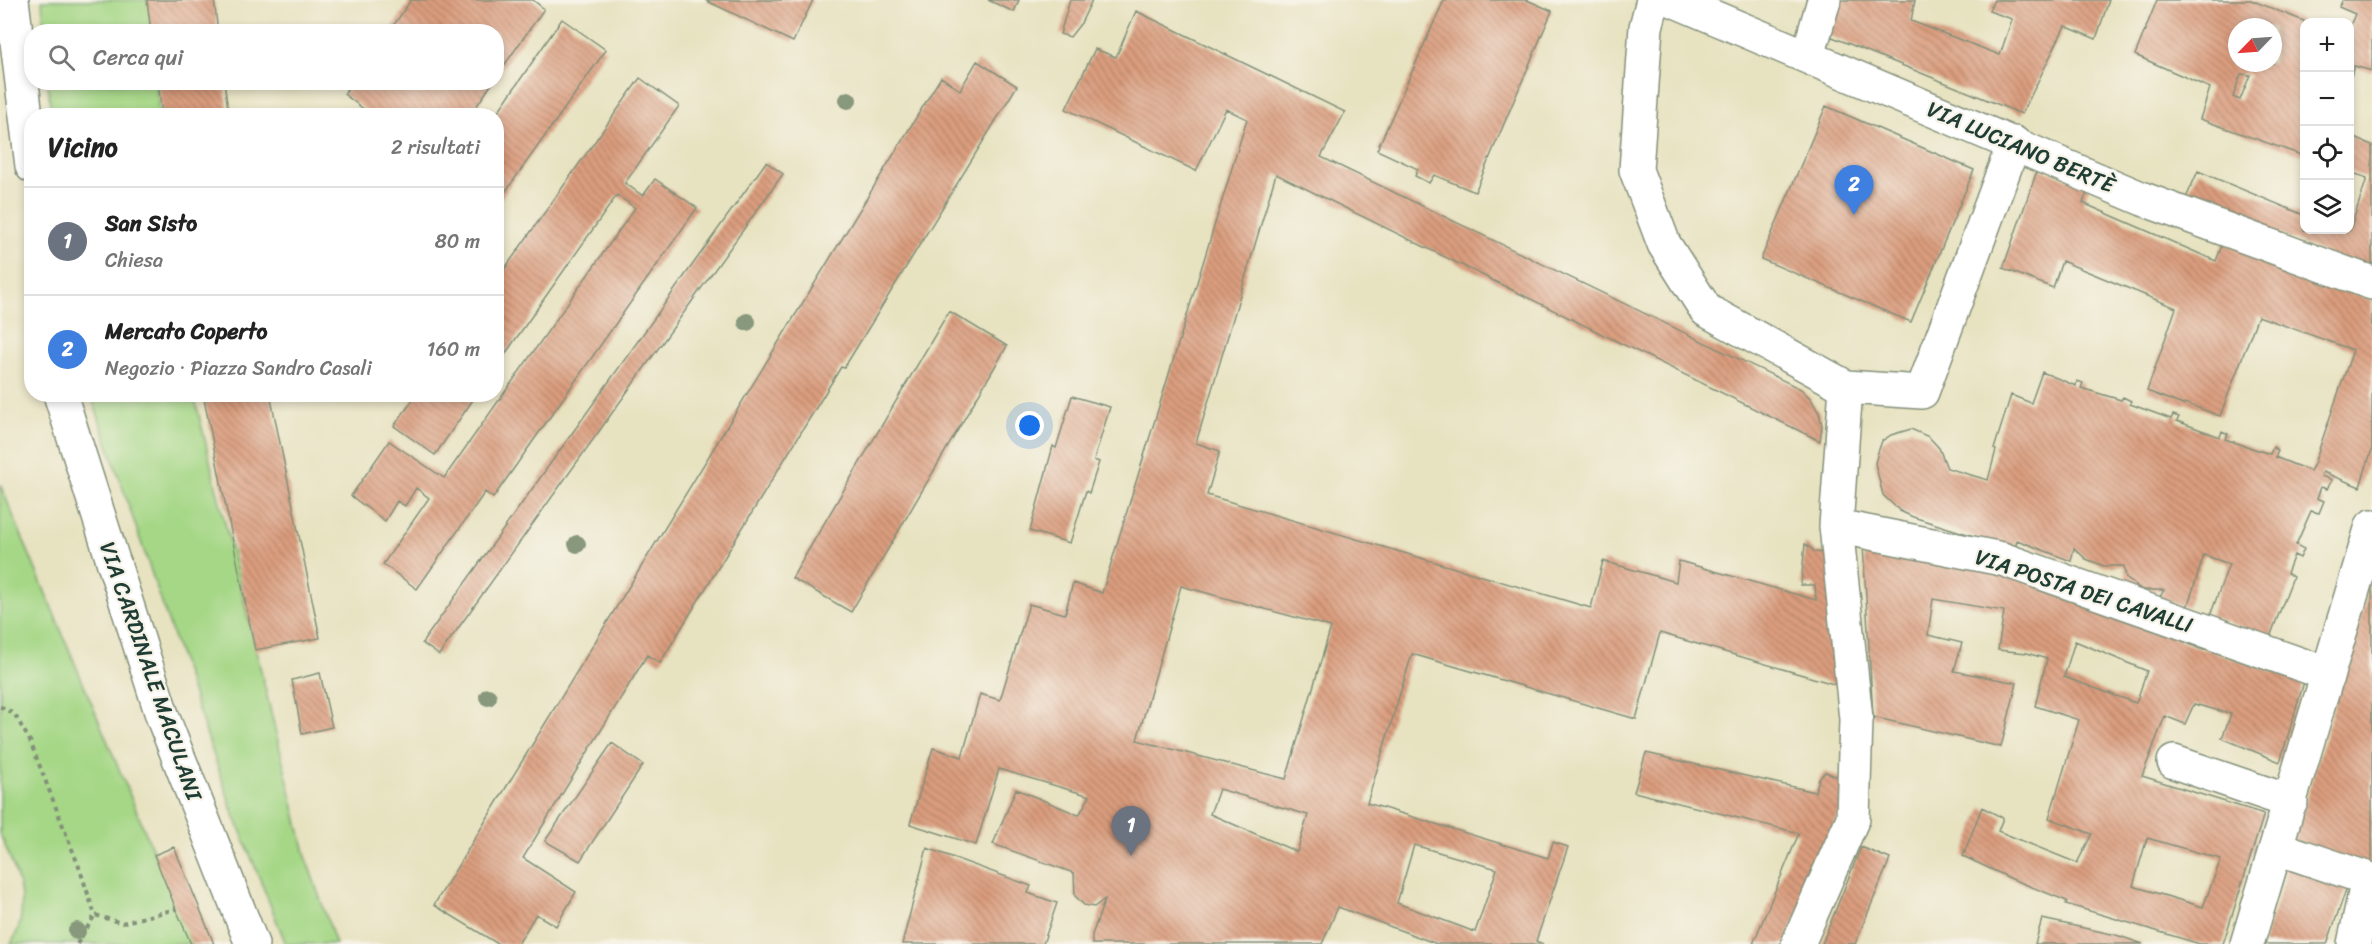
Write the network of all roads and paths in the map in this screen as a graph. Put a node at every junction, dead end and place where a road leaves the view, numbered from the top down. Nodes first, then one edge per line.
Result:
1 (12, 0) edge
2 (1653, 0) edge
3 (1673, 0) edge
4 (1824, 0) edge
5 (1808, 56) junction
6 (25, 108) edge
7 (2014, 143) junction
8 (2372, 283) edge
9 (1846, 387) junction
10 (63, 402) edge
11 (1836, 526) junction
12 (2372, 526) edge
13 (2328, 674) junction
14 (0, 707) edge
15 (2174, 762) dead end
16 (2291, 802) junction
17 (2277, 848) junction
18 (2370, 879) edge
19 (177, 909) dead end
20 (95, 915) junction
21 (77, 944) edge
22 (252, 944) edge
23 (1798, 944) edge
24 (2247, 944) edge
25 (2354, 944) edge

1 - 6 street
2 - 9 street
3 - 5 street, VIA LUCIANO BERTÈ
4 - 5 street
5 - 7 street, VIA LUCIANO BERTÈ
7 - 8 street, VIA LUCIANO BERTÈ
7 - 9 street
9 - 11 street
10 - 22 street, VIA CARDINALE MACULANI
11 - 13 street, VIA POSTA DEI CAVALLI
11 - 23 street
12 - 13 street
13 - 16 street
14 - 20 path
15 - 16 street
16 - 17 street
17 - 18 street
17 - 24 street
18 - 25 street
19 - 20 path
20 - 21 path

